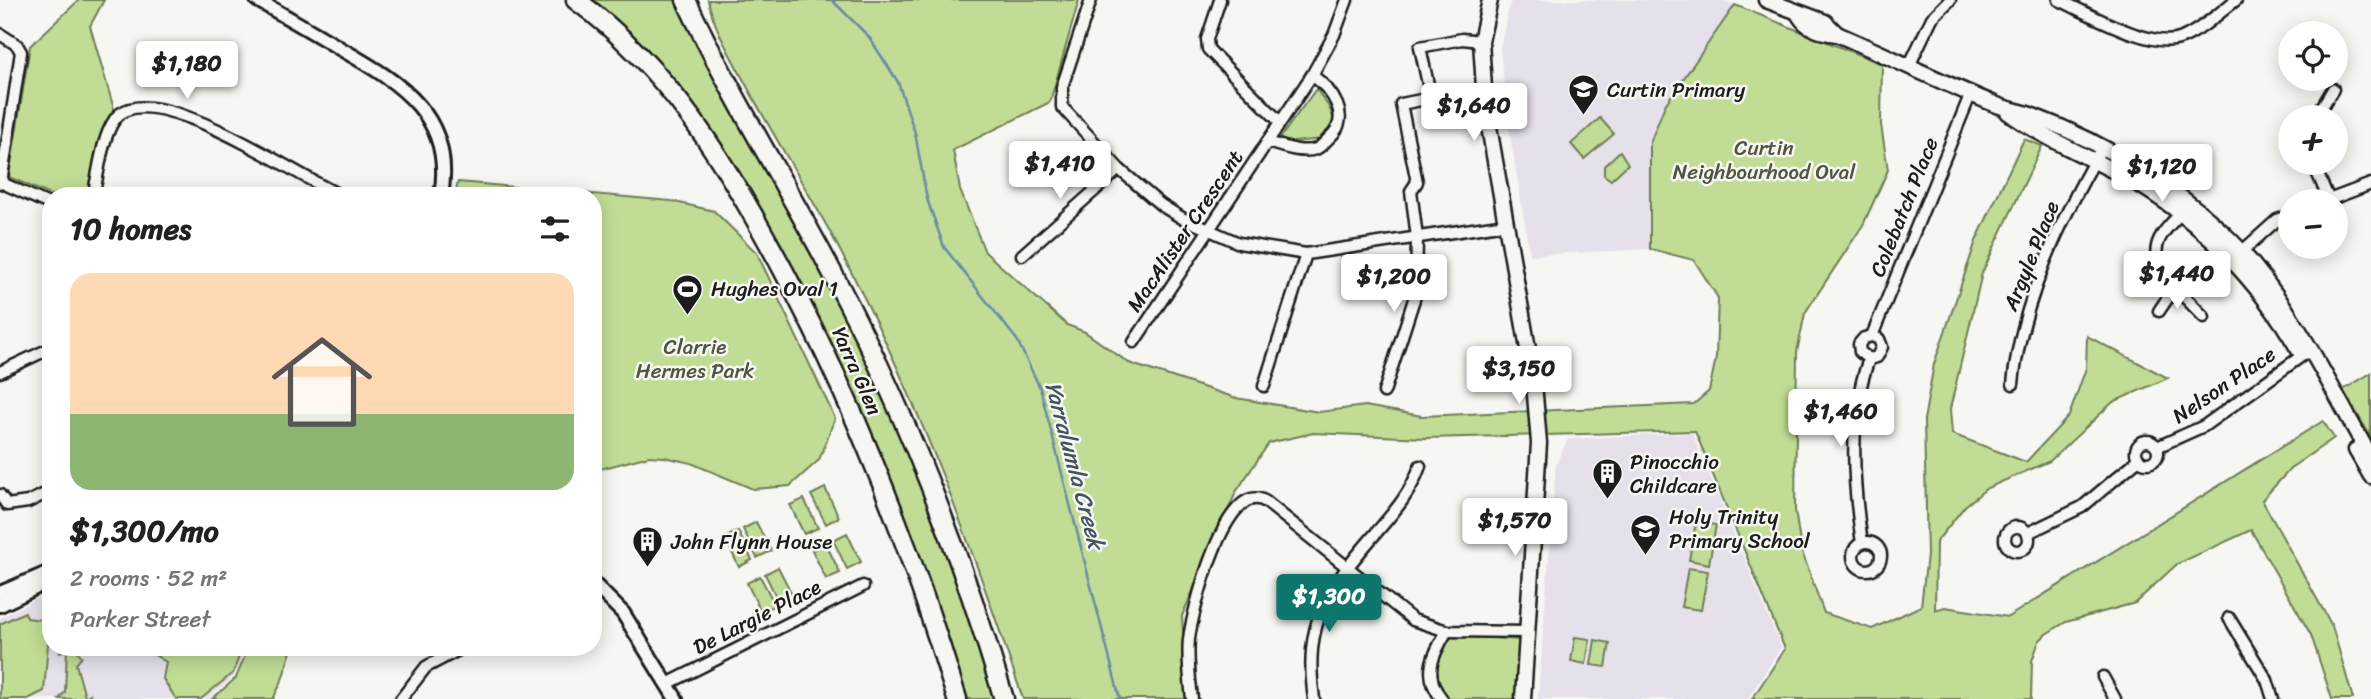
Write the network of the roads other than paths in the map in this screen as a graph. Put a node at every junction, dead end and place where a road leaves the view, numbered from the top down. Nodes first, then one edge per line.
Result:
1 (257, 0) edge
2 (576, 0) edge
3 (688, 0) edge
4 (1091, 0) edge
5 (1220, 0) edge
6 (1347, 0) edge
7 (1490, 0) edge
8 (1950, 0) edge
9 (2059, 0) edge
10 (2236, 0) edge
11 (1771, 2) edge
12 (0, 34) edge
13 (1481, 41) junction
14 (1909, 66) junction
15 (1312, 75) junction
16 (1972, 93) junction
17 (1280, 122) junction
18 (1267, 142) junction
19 (2098, 155) junction
20 (1119, 169) junction
21 (1, 183) edge
22 (2371, 184) edge
23 (96, 187) edge
24 (325, 187) edge
25 (442, 187) edge
26 (2348, 193) edge
27 (42, 201) edge
28 (2185, 209) junction
29 (2278, 220) edge
30 (1506, 224) junction
31 (1208, 230) junction
32 (1417, 237) junction
33 (1306, 254) junction
34 (1022, 255) dead end
35 (2237, 256) junction
36 (2172, 284) junction
37 (2158, 311) dead end
38 (2204, 317) dead end
39 (1872, 336) junction
40 (1134, 342) dead end
41 (42, 352) edge
42 (2306, 353) junction
43 (1869, 359) junction
44 (0, 372) edge
45 (2012, 384) dead end
46 (1264, 386) dead end
47 (1384, 392) dead end
48 (849, 406) junction
49 (2371, 458) edge
50 (1420, 466) dead end
51 (2371, 476) edge
52 (0, 495) edge
53 (42, 495) edge
54 (2028, 533) dead end
55 (1862, 542) dead end
56 (1345, 568) junction
57 (42, 577) edge
58 (42, 582) edge
59 (863, 586) dead end
60 (602, 592) edge
61 (0, 593) edge
62 (0, 605) edge
63 (2229, 618) dead end
64 (1447, 631) junction
65 (1528, 632) junction
66 (447, 656) edge
67 (2104, 677) dead end
68 (669, 683) junction
69 (401, 699) edge
70 (676, 699) edge
71 (948, 699) edge
72 (957, 699) edge
73 (1004, 699) edge
74 (1192, 699) edge
75 (1314, 699) edge
76 (1441, 699) edge
77 (1523, 699) edge
78 (2115, 699) edge
79 (2273, 699) edge

1 - 25 street
2 - 48 highway, Yarra Glen
3 - 73 highway, Yarra Glen
4 - 20 street
5 - 17 street
6 - 15 street, MacAlister Crescent
7 - 13 main road
8 - 14 street
9 - 10 street
11 - 14 main road
12 - 21 street
13 - 30 main road
13 - 32 street
14 - 16 main road
15 - 17 street, MacAlister Crescent
15 - 18 street, MacAlister Crescent
16 - 19 main road
16 - 39 street, Colebatch Place
17 - 18 street, MacAlister Crescent
18 - 31 street, MacAlister Crescent
19 - 28 main road
19 - 45 street, Argyle Place
20 - 31 street
20 - 34 street
21 - 27 street
22 - 26 street
23 - 24 street
28 - 35 main road
28 - 36 street
29 - 35 street
30 - 32 street
30 - 65 main road
31 - 33 street
31 - 40 street, MacAlister Crescent
32 - 33 street
32 - 47 street
33 - 46 street
35 - 42 main road
36 - 37 street
36 - 38 street
39 - 43 street, Colebatch Place
39 - 43 street, Colebatch Place
41 - 44 street
42 - 49 main road
42 - 51 main road
42 - 54 street, Nelson Place
43 - 55 street, Colebatch Place
48 - 71 highway
48 - 72 highway, Yarra Glen
50 - 56 street
52 - 53 street
56 - 64 street
56 - 74 street
56 - 75 street
57 - 61 street
58 - 62 street
59 - 68 street, De Largie Place
60 - 68 street
63 - 79 street
64 - 65 street
64 - 76 street
65 - 77 main road
66 - 69 street
67 - 78 street
68 - 70 street

